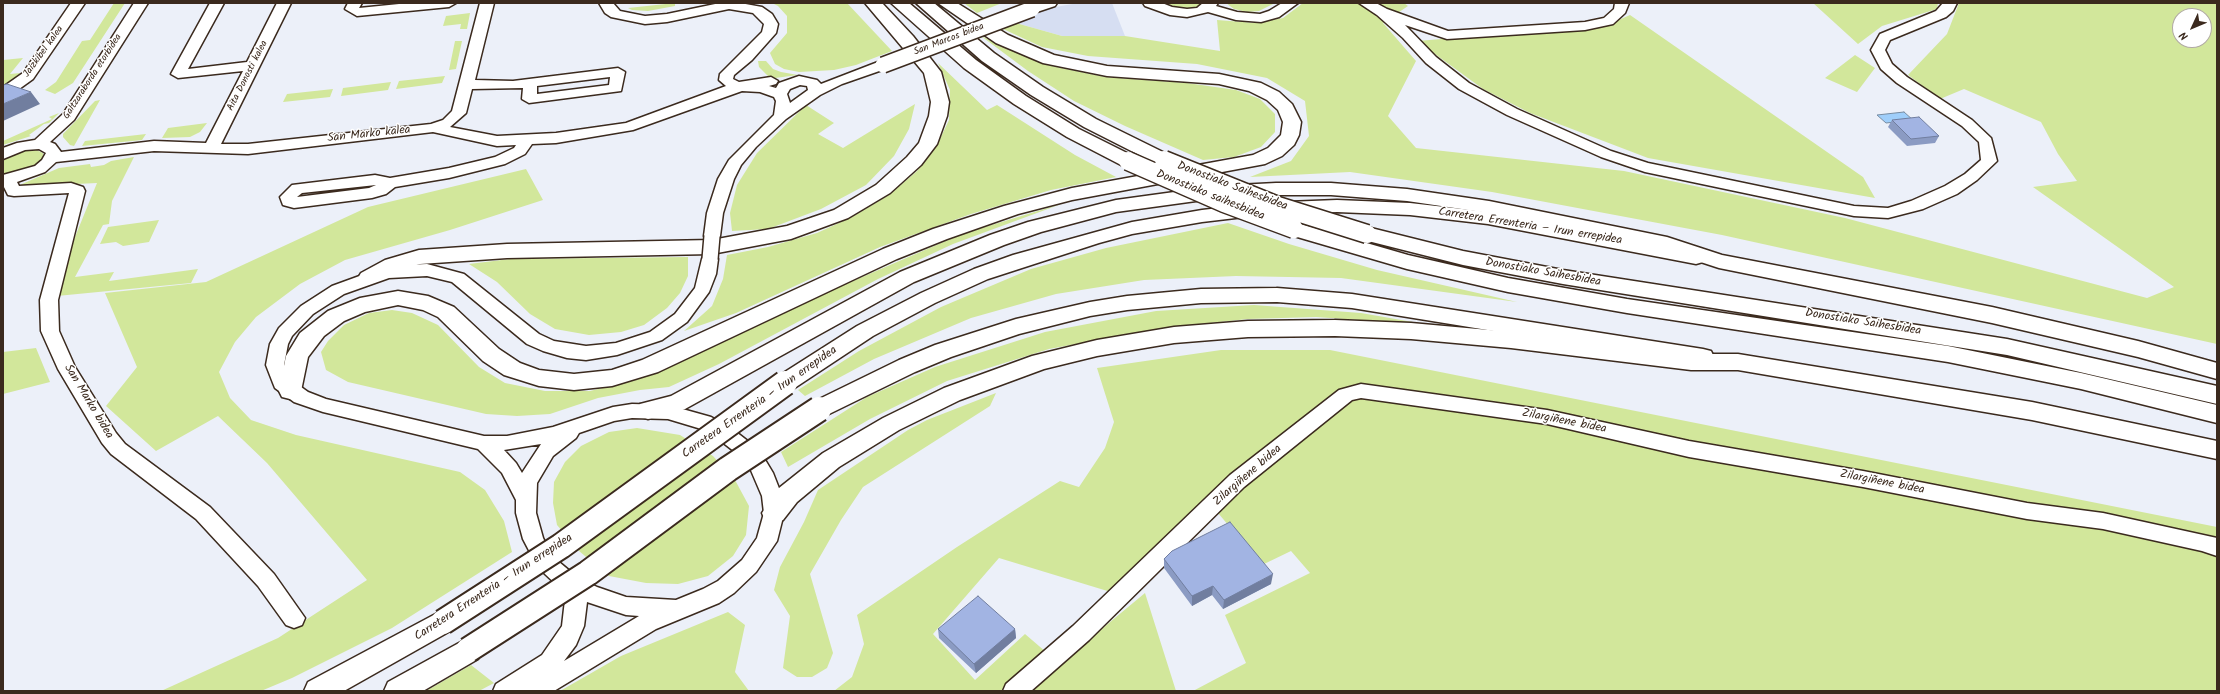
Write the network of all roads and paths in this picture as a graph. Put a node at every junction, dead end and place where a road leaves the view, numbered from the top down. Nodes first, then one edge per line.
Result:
1 (78, 3) edge
2 (141, 3) edge
3 (218, 3) edge
4 (284, 3) edge
5 (355, 3) edge
6 (449, 3) edge
7 (487, 3) edge
8 (606, 3) edge
9 (873, 3) edge
10 (898, 3) edge
11 (924, 3) edge
12 (946, 3) edge
13 (1050, 3) edge
14 (1291, 3) edge
15 (1366, 3) edge
16 (1622, 3) edge
17 (1950, 3) edge
18 (1156, 5) edge
19 (1209, 5) edge
20 (1382, 12) junction
21 (747, 57) junction
22 (254, 66) junction
23 (732, 68) junction
24 (771, 81) junction
25 (530, 83) junction
26 (466, 85) junction
27 (739, 87) junction
28 (783, 91) junction
29 (810, 91) junction
30 (3, 94) edge
31 (681, 107) junction
32 (459, 113) junction
33 (781, 116) junction
34 (433, 128) junction
35 (473, 136) junction
36 (526, 141) junction
37 (39, 144) junction
38 (211, 148) junction
39 (3, 154) edge
40 (52, 158) junction
41 (6, 180) edge
42 (390, 183) junction
43 (1294, 229) joint
44 (1719, 261) junction
45 (368, 278) junction
46 (1738, 362) junction
47 (2217, 371) edge
48 (290, 391) junction
49 (2217, 395) edge
50 (648, 410) junction
51 (2217, 414) edge
52 (578, 427) junction
53 (484, 443) junction
54 (2217, 450) edge
55 (525, 498) junction
56 (774, 513) junction
57 (2217, 547) edge
58 (569, 583) junction
59 (700, 602) junction
60 (294, 618) dead end
61 (554, 669) junction
62 (529, 685) edge
63 (318, 691) edge
64 (398, 691) edge
65 (504, 691) edge
66 (1014, 691) edge

1 - 30 street, Jaizkibel kalea
2 - 37 street, Galtzaraborda etorbidea
3 - 22 street
4 - 22 street, Aita Donosti kalea
5 - 6 street
7 - 26 street
8 - 21 street
9 - 45 main road
10 - 43 main road, Donostiako saihesbidea, bridge
11 - 49 main road, Donostiako Saihesbidea, bridge
12 - 48 main road
13 - 29 street, San Marcos bidea, bridge
14 - 19 street
15 - 20 street
16 - 20 street
17 - 20 street
18 - 19 street
21 - 23 street, San Marko kalea
21 - 24 street
22 - 38 street, Aita Donosti kalea
23 - 27 street
23 - 31 street, San Marko kalea
24 - 27 street
24 - 28 street
25 - 25 street
25 - 26 street
26 - 32 street
27 - 28 street
27 - 31 street, San Marko kalea
28 - 29 street
28 - 29 street
28 - 33 street
29 - 33 street
31 - 36 street, San Marko kalea
32 - 34 street
32 - 35 street
33 - 45 street, bridge
34 - 35 street, San Marko kalea
34 - 38 street, San Marko kalea
35 - 36 street, San Marko kalea
36 - 42 street
37 - 39 street
37 - 40 street
38 - 40 street, San Marko kalea
40 - 41 street
41 - 60 street, San Marko bidea
42 - 42 street
43 - 51 main road, Donostiako Saihesbidea
44 - 47 main road
44 - 50 main road
44 - 63 main road, Carretera Errenteria – Irun errepidea, bridge
45 - 48 street
46 - 54 main road
46 - 56 main road
46 - 64 main road, bridge
48 - 53 street
50 - 52 street
50 - 56 street
52 - 53 street
52 - 55 street
53 - 55 street
55 - 58 street
56 - 59 street
57 - 66 street, Zilargiñene bidea
58 - 59 street
58 - 61 street
59 - 61 street
61 - 62 street
62 - 65 street

